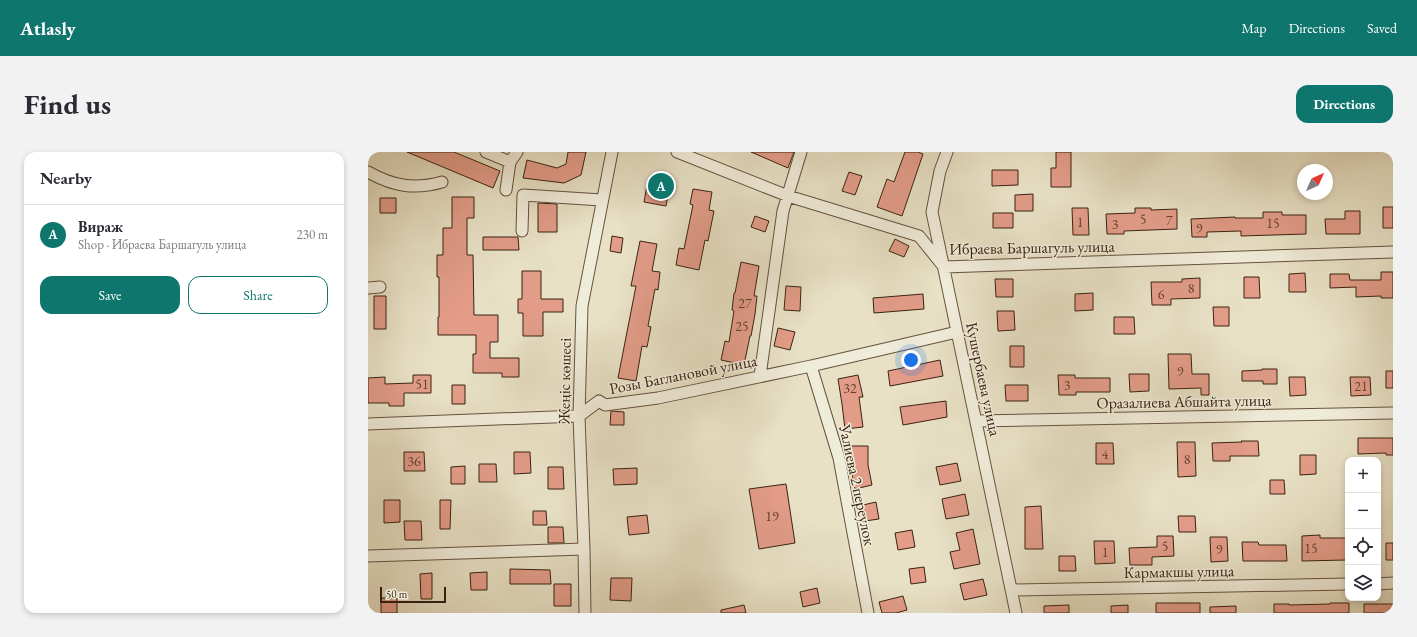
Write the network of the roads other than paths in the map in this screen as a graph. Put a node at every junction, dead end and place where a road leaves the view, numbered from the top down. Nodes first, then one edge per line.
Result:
1 (486, 152) edge
2 (517, 152) edge
3 (612, 152) edge
4 (677, 152) edge
5 (801, 152) edge
6 (947, 152) edge
7 (510, 162) junction
8 (368, 172) edge
9 (442, 182) dead end
10 (506, 190) dead end
11 (788, 196) junction
12 (602, 200) junction
13 (522, 231) dead end
14 (1393, 252) edge
15 (944, 267) junction
16 (380, 287) dead end
17 (368, 288) edge
18 (957, 332) junction
19 (811, 366) junction
20 (760, 376) junction
21 (1393, 413) edge
22 (579, 416) junction
23 (976, 421) junction
24 (368, 424) edge
25 (584, 549) junction
26 (368, 556) edge
27 (1393, 583) edge
28 (1345, 584) edge
29 (1381, 584) edge
30 (1011, 590) junction
31 (585, 613) edge
32 (868, 613) edge
33 (1016, 613) edge

1 - 7 street
2 - 7 street
3 - 12 street, Жеңіс көшесі
4 - 11 street, Ибраева Баршагуль улица
5 - 11 street
6 - 15 street, Кушербаева улица
7 - 10 street
8 - 9 street
11 - 15 street, Ибраева Баршагуль улица
11 - 20 street
12 - 13 street
12 - 22 street, Жеңіс көшесі
14 - 15 street, Ибраева Баршагуль улица
15 - 18 street, Кушербаева улица
16 - 17 street
18 - 19 street, Розы Баглановой улица
18 - 23 street, Кушербаева улица
19 - 20 street, Розы Баглановой улица
19 - 32 street, Уалиева 2 переулок
20 - 22 street, Розы Баглановой улица
21 - 23 street, Оразалиева Абшайта улица
22 - 24 street
22 - 25 street, Жеңіс көшесі
23 - 30 street, Кушербаева улица
25 - 26 street
25 - 31 street, Жеңіс көшесі
27 - 29 street
28 - 30 street, Кармакшы улица
30 - 33 street, Кушербаева улица

